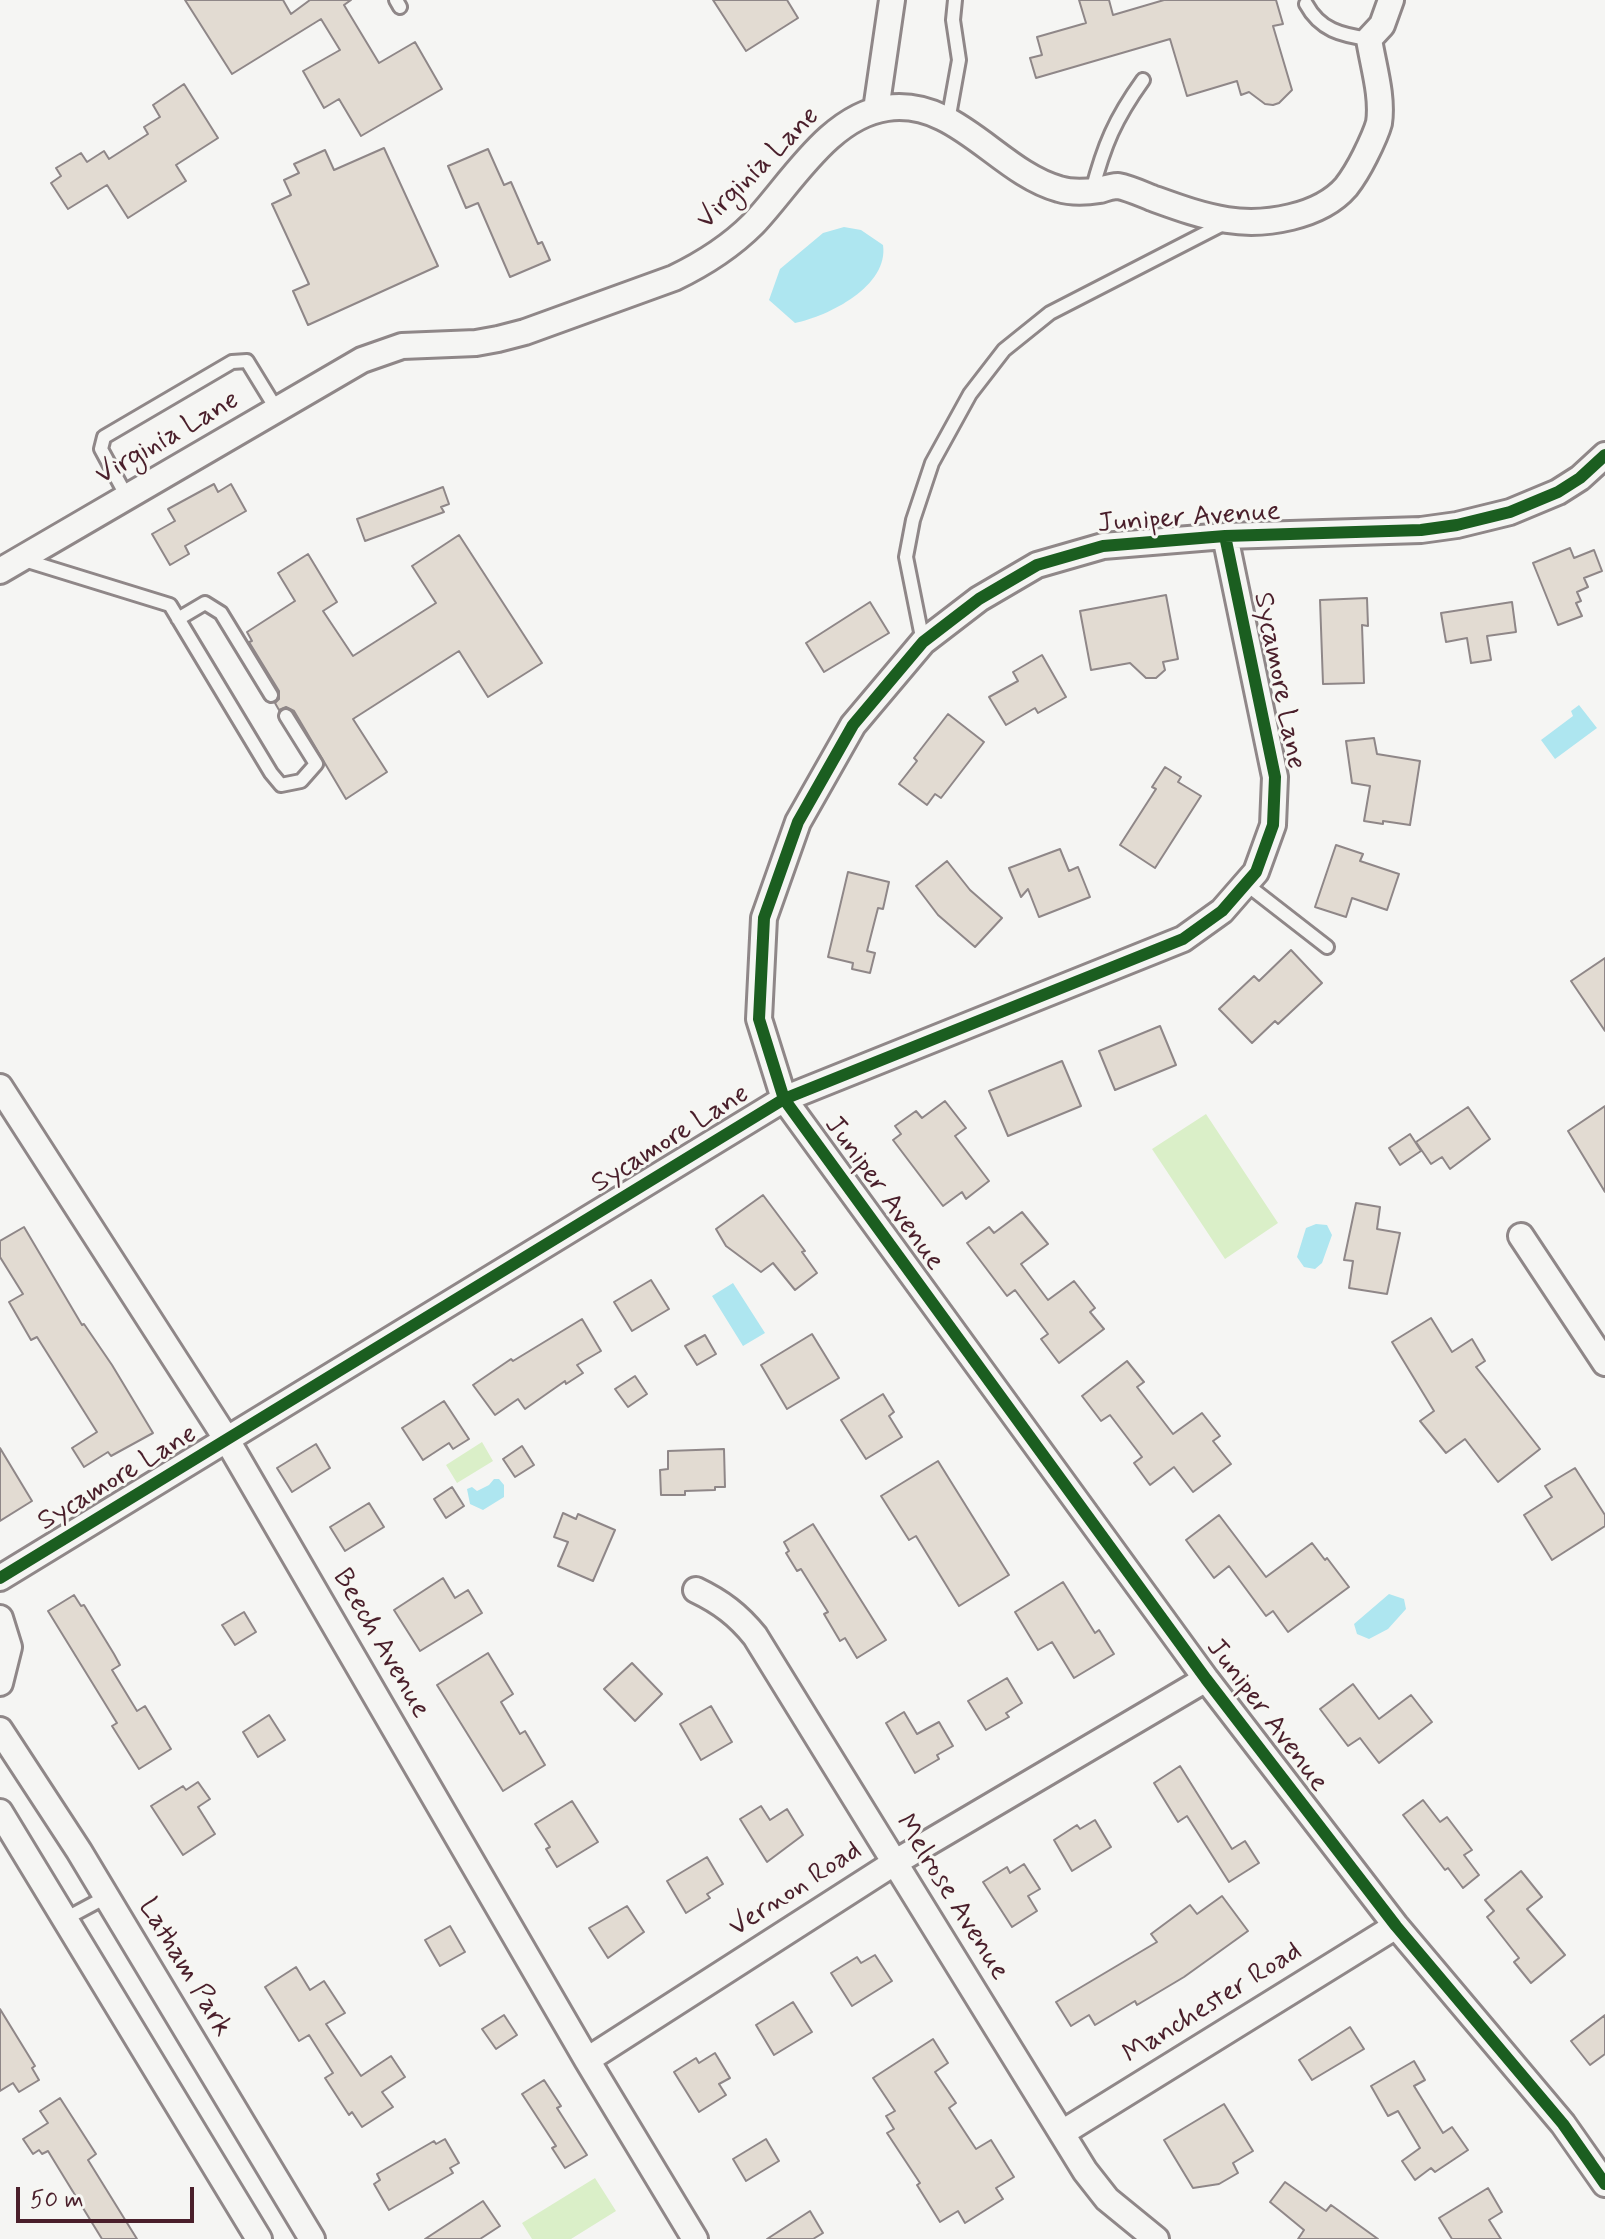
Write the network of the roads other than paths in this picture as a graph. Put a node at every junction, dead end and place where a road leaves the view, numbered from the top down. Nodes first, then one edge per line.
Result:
1 (892, 0) edge
2 (955, 0) edge
3 (1391, 0) edge
4 (1306, 4) dead end
5 (1369, 39) junction
6 (1143, 80) dead end
7 (876, 110) junction
8 (948, 121) junction
9 (1092, 191) junction
10 (1230, 221) junction
11 (277, 410) junction
12 (1605, 455) edge
13 (127, 497) junction
14 (1225, 536) junction
15 (21, 559) junction
16 (0, 571) edge
17 (178, 619) junction
18 (923, 642) junction
19 (271, 695) dead end
20 (286, 716) dead end
21 (1246, 884) junction
22 (1327, 947) dead end
23 (0, 1087) edge
24 (784, 1099) junction
25 (1521, 1236) dead end
26 (1605, 1363) edge
27 (227, 1440) junction
28 (0, 1578) edge
29 (696, 1590) dead end
30 (0, 1618) edge
31 (1206, 1679) junction
32 (0, 1683) edge
33 (0, 1730) edge
34 (0, 1812) edge
35 (894, 1863) junction
36 (106, 1897) junction
37 (65, 1919) junction
38 (1396, 1926) junction
39 (587, 2060) junction
40 (1062, 2133) junction
41 (1605, 2184) edge
42 (259, 2239) edge
43 (312, 2239) edge
44 (695, 2239) edge
45 (1156, 2239) edge

1 - 7 street
2 - 8 lane
3 - 5 street
4 - 5 lane
5 - 10 street, Virginia Lane
6 - 9 lane
7 - 8 street, Virginia Lane
7 - 11 street, Virginia Lane
8 - 9 street, Virginia Lane
9 - 10 street, Virginia Lane
10 - 18 lane
11 - 13 street, Virginia Lane
11 - 13 lane
12 - 14 street, Juniper Avenue
13 - 15 street, Virginia Lane
14 - 18 street, Juniper Avenue
14 - 21 street, Sycamore Lane
15 - 16 street, Virginia Lane
15 - 17 lane
17 - 19 lane
17 - 20 lane
18 - 24 street, Juniper Avenue
21 - 22 lane
21 - 24 street, Sycamore Lane
23 - 27 street, Beech Avenue
24 - 27 street, Sycamore Lane
24 - 31 street, Juniper Avenue
25 - 26 street
27 - 28 street, Sycamore Lane
27 - 39 street, Beech Avenue
29 - 35 street, Melrose Avenue
30 - 32 street
31 - 35 street, Vernon Road
31 - 38 street, Juniper Avenue
33 - 36 street, Latham Park
34 - 37 street
35 - 39 street, Vernon Road
35 - 40 street, Melrose Avenue
36 - 37 lane
36 - 43 street, Latham Park
37 - 42 street
38 - 40 street, Manchester Road
38 - 41 street, Juniper Avenue
39 - 44 street, Beech Avenue
40 - 45 street, Melrose Avenue

